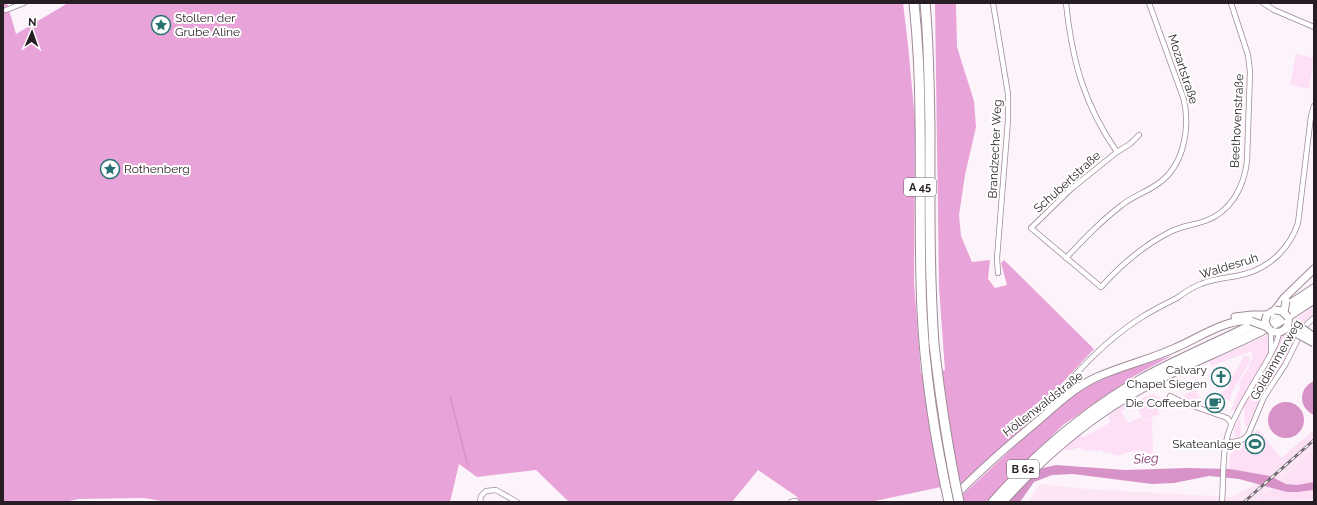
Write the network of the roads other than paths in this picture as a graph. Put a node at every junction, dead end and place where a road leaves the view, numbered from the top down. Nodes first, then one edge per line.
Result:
1 (24, 3) edge
2 (914, 3) edge
3 (925, 3) edge
4 (993, 3) edge
5 (1066, 3) edge
6 (1150, 3) edge
7 (1231, 3) edge
8 (1262, 3) edge
9 (6, 10) dead end
10 (1314, 27) edge
11 (1314, 106) edge
12 (1139, 135) dead end
13 (1117, 152) junction
14 (1066, 258) junction
15 (1314, 269) edge
16 (998, 273) dead end
17 (1314, 289) edge
18 (1291, 291) junction
19 (1314, 298) edge
20 (1276, 308) junction
21 (1265, 315) junction
22 (1314, 318) edge
23 (1290, 319) junction
24 (1269, 329) junction
25 (1285, 331) junction
26 (1314, 337) edge
27 (1189, 341) junction
28 (1314, 343) edge
29 (1271, 353) junction
30 (1170, 396) dead end
31 (1051, 410) junction
32 (1232, 424) junction
33 (1058, 441) junction
34 (1226, 442) junction
35 (480, 502) edge
36 (517, 502) edge
37 (791, 502) edge
38 (797, 502) edge
39 (949, 502) edge
40 (959, 502) edge
41 (992, 502) edge
42 (1002, 502) edge
43 (1222, 502) edge

1 - 9 street
2 - 39 highway, A 45
3 - 40 highway, A 45, bridge
4 - 16 street, Brandzecher Weg
5 - 13 street, Schubertstraße
6 - 14 street, Mozartstraße
7 - 14 street, Beethovenstraße
8 - 10 street
11 - 31 street, Waldesruh
12 - 13 street, Schubertstraße
13 - 14 street, Schubertstraße
15 - 18 street, Höllenwaldstraße
17 - 33 highway, B 62
18 - 20 street, Höllenwaldstraße
18 - 23 street, Höllenwaldstraße, bridge
19 - 33 highway, B 62
20 - 21 street, Höllenwaldstraße, bridge
20 - 23 street, bridge
21 - 24 street, bridge
21 - 27 street, Höllenwaldstraße
22 - 34 street, Goldammerweg
23 - 25 street, Höllenwaldstraße
23 - 26 street, bridge
24 - 25 street, Höllenwaldstraße
24 - 27 street, Höllenwaldstraße, bridge
24 - 29 street
25 - 28 street, Höllenwaldstraße, bridge
25 - 29 street
27 - 31 street, Höllenwaldstraße
29 - 32 street
30 - 32 street
31 - 39 street, Höllenwaldstraße
32 - 34 street
33 - 41 highway, B 62
33 - 42 highway, B 62
34 - 43 street
35 - 36 street
37 - 38 street

